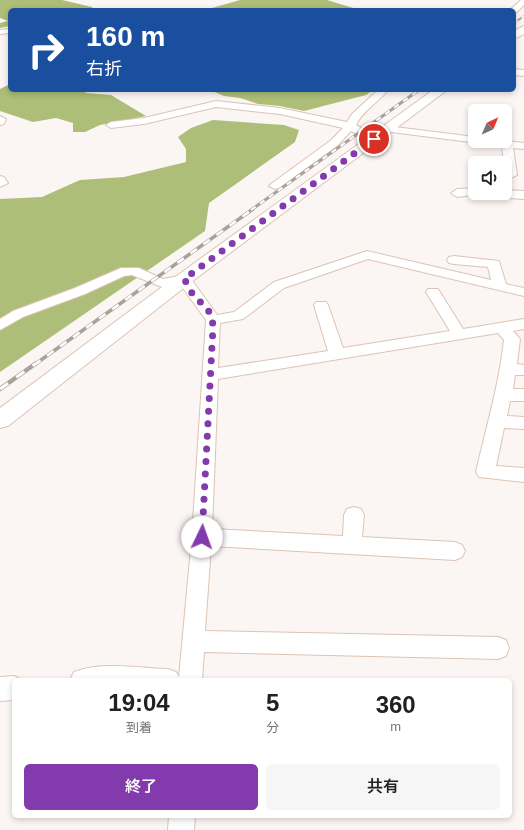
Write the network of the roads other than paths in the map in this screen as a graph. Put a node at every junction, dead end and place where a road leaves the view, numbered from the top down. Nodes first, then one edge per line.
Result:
1 (381, 92) edge
2 (438, 92) edge
3 (111, 125) dead end
4 (350, 126) junction
5 (380, 134) junction
6 (468, 140) edge
7 (512, 145) edge
8 (524, 146) edge
9 (0, 179) edge
10 (0, 184) edge
11 (275, 186) dead end
12 (468, 192) edge
13 (457, 193) dead end
14 (512, 194) edge
15 (524, 195) edge
16 (454, 260) dead end
17 (184, 279) junction
18 (500, 287) junction
19 (433, 292) dead end
20 (524, 292) edge
21 (321, 305) dead end
22 (213, 320) junction
23 (524, 324) edge
24 (0, 325) edge
25 (502, 328) junction
26 (459, 334) junction
27 (337, 354) junction
28 (517, 370) edge
29 (210, 375) junction
30 (505, 395) junction
31 (524, 395) edge
32 (0, 420) edge
33 (497, 422) junction
34 (524, 423) edge
35 (524, 475) edge
36 (354, 515) dead end
37 (202, 537) junction
38 (352, 544) junction
39 (455, 551) dead end
40 (193, 641) junction
41 (498, 648) dead end
42 (190, 678) edge
43 (12, 688) edge
44 (0, 689) edge
45 (182, 818) edge
46 (181, 830) edge

1 - 4 street
2 - 5 street
3 - 4 street
4 - 5 street
4 - 11 street
5 - 6 street
5 - 17 street
7 - 8 street
9 - 10 street
12 - 13 street
14 - 15 street
16 - 18 street
17 - 22 street
17 - 24 street
17 - 32 street
18 - 20 street
18 - 22 street
19 - 26 street
21 - 27 street
22 - 29 street
23 - 25 street
25 - 26 street
25 - 28 street
26 - 27 street
27 - 29 street
28 - 30 street
29 - 37 street
30 - 31 street
30 - 33 street
33 - 34 street
33 - 35 street
36 - 38 street
37 - 38 street
37 - 40 street
38 - 39 street
40 - 41 street
40 - 42 street
43 - 44 street
45 - 46 street

